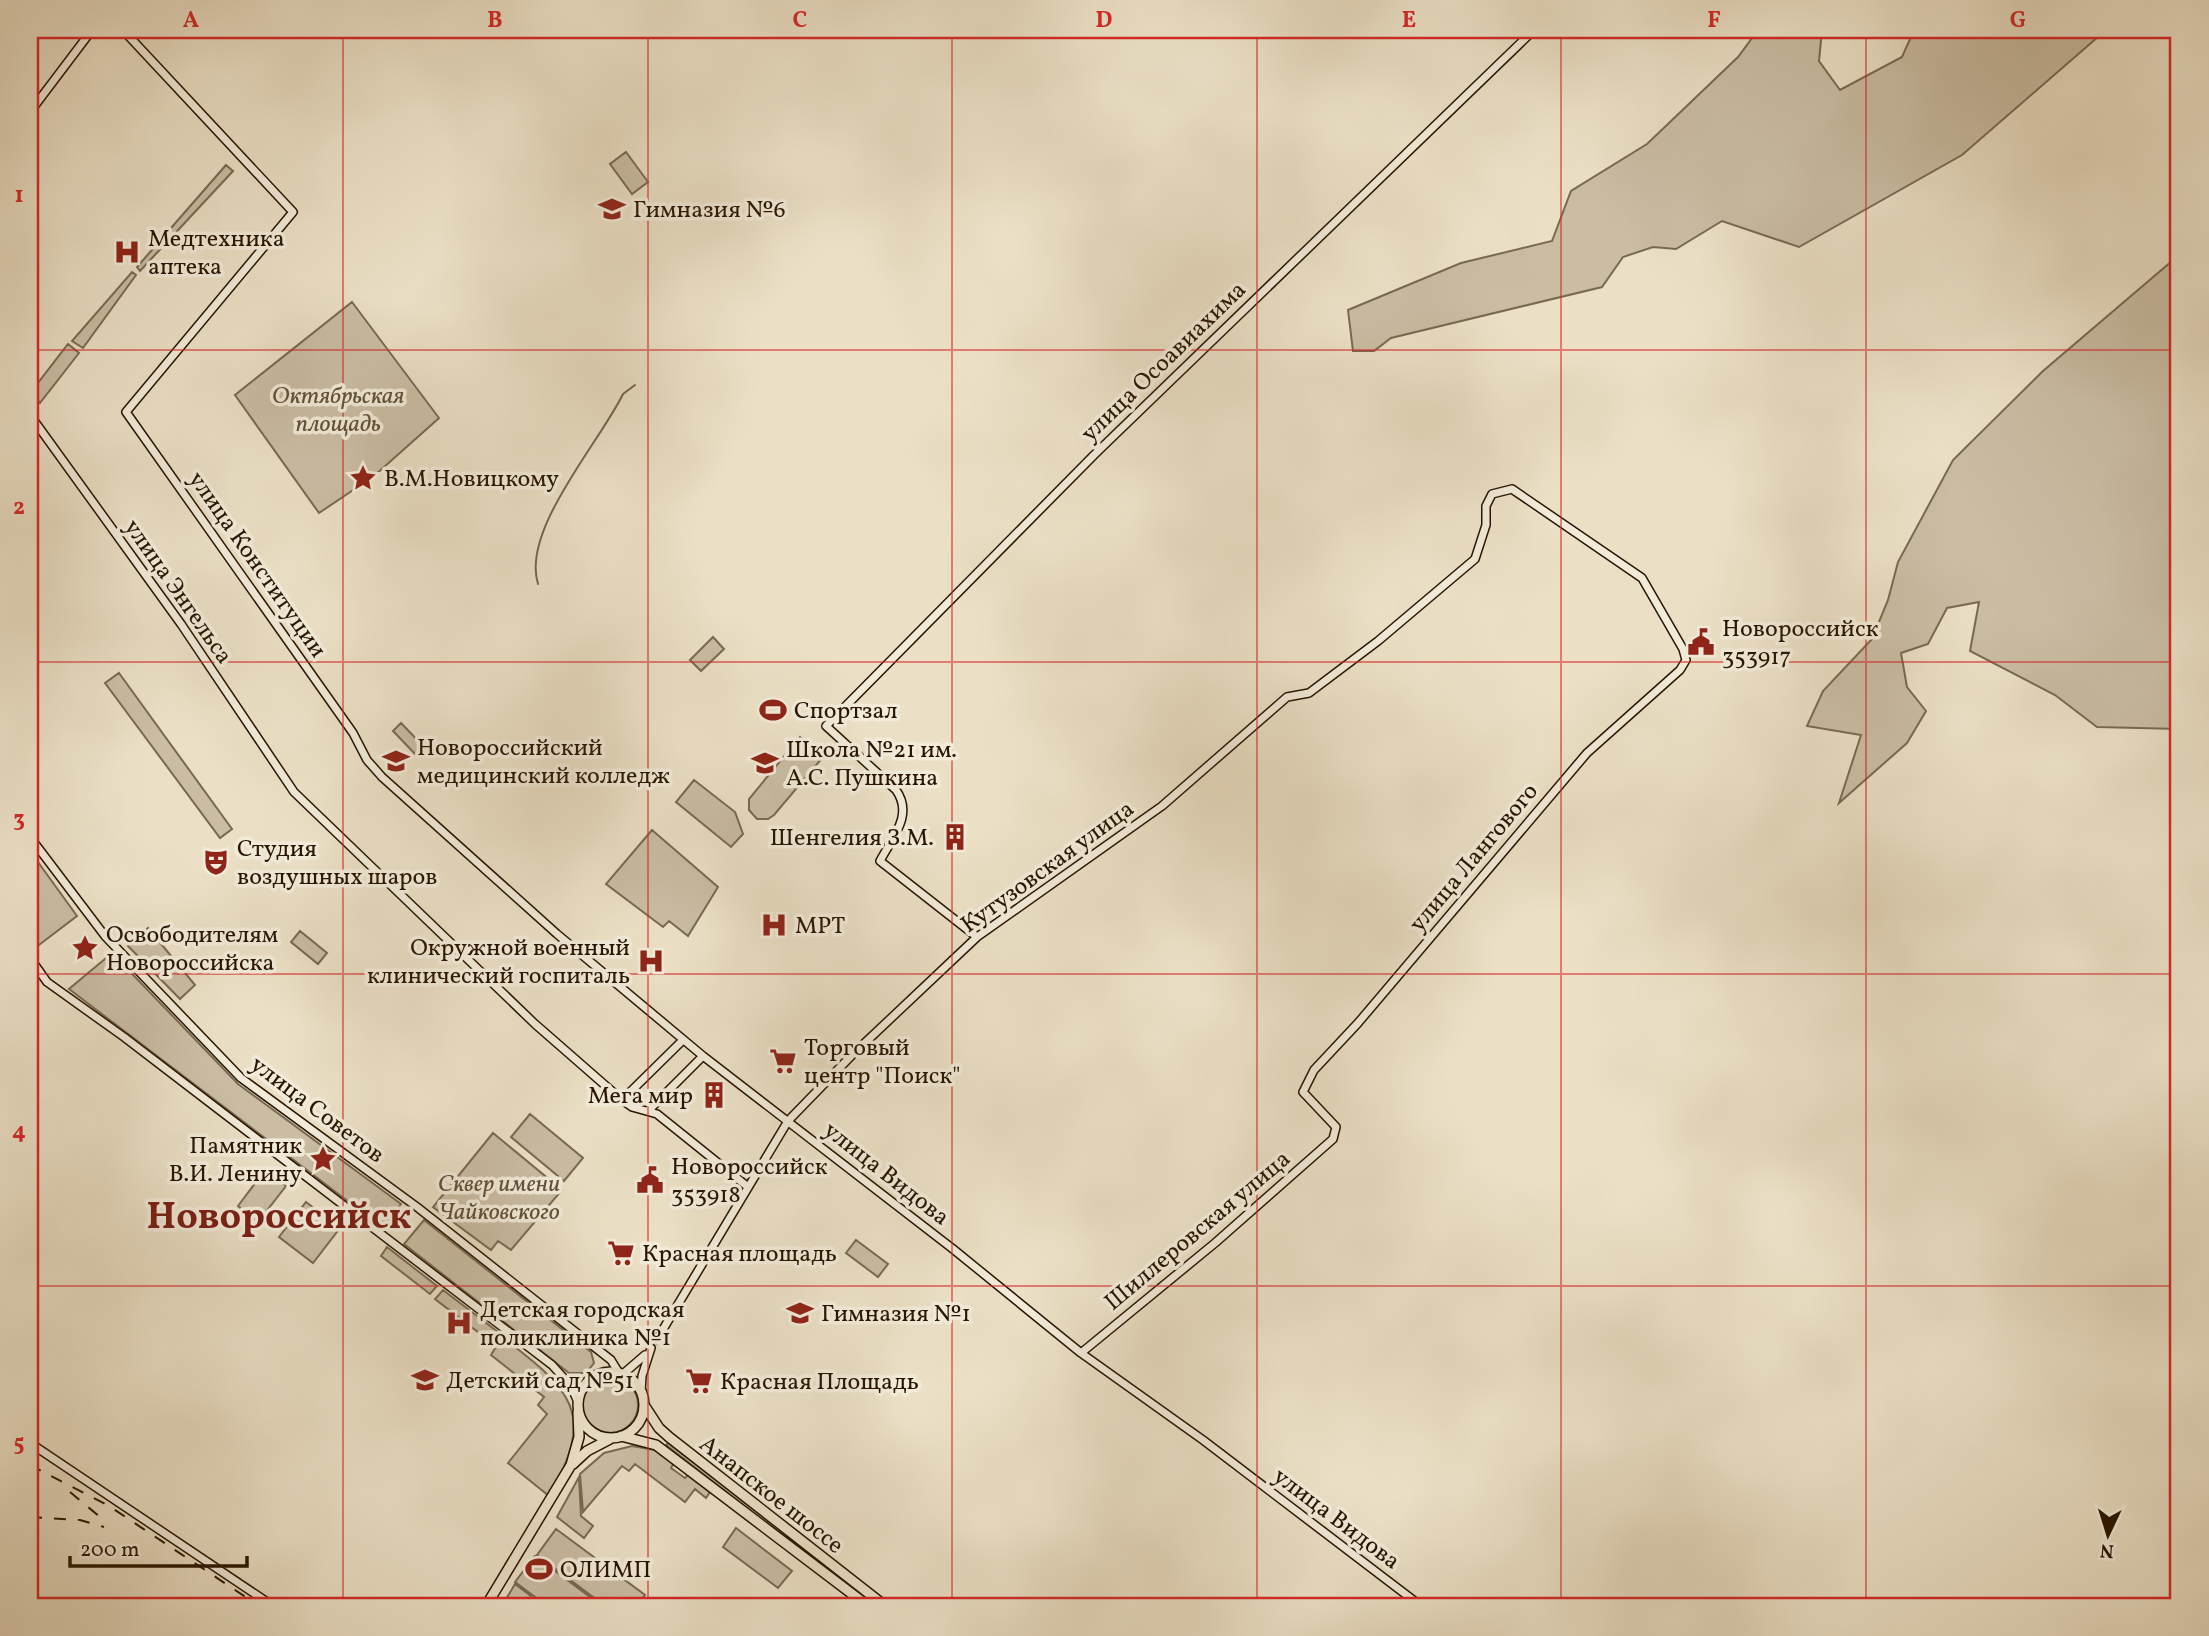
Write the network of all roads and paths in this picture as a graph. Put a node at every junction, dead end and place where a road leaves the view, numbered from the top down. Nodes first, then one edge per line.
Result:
1 (92, 30) edge
2 (123, 30) edge
3 (1534, 30) edge
4 (30, 111) edge
5 (30, 415) edge
6 (1686, 660) joint
7 (358, 740) joint
8 (30, 837) edge
9 (977, 937) junction
10 (30, 958) edge
11 (683, 1040) junction
12 (703, 1056) junction
13 (622, 1100) junction
14 (648, 1111) junction
15 (789, 1121) junction
16 (1336, 1134) joint
17 (748, 1187) junction
18 (659, 1336) tunnel mouth
19 (1081, 1353) junction
20 (621, 1373) junction
21 (641, 1392) junction
22 (644, 1405) junction
23 (578, 1407) junction
24 (617, 1437) junction
25 (30, 1443) edge
26 (571, 1465) junction
27 (273, 1606) edge
28 (486, 1606) edge
29 (868, 1606) edge
30 (885, 1606) edge
31 (1421, 1606) edge

1 - 4 street
2 - 7 street, улица Конституции
3 - 9 street, улица Осоавиахима
5 - 13 street, улица Энгельса
6 - 9 street, Кутузовская улица
6 - 16 street, улица Лангового
7 - 11 street, улица Видова
8 - 20 street, улица Советов
9 - 15 street, Кутузовская улица
10 - 23 street
11 - 12 street, улица Видова
11 - 13 street
12 - 14 street
12 - 15 street, улица Видова
13 - 14 street
14 - 17 street
15 - 17 street, Кутузовская улица
15 - 19 street, улица Видова
16 - 19 street, Шиллеровская улица
17 - 18 street, Кутузовская улица
19 - 31 street, улица Видова
20 - 21 highway
20 - 21 street
20 - 23 highway
21 - 22 highway
22 - 24 highway
22 - 30 highway, Анапское шоссе
23 - 24 highway
23 - 26 highway
24 - 26 highway
24 - 29 highway, Анапское шоссе
25 - 27 street
26 - 28 highway

